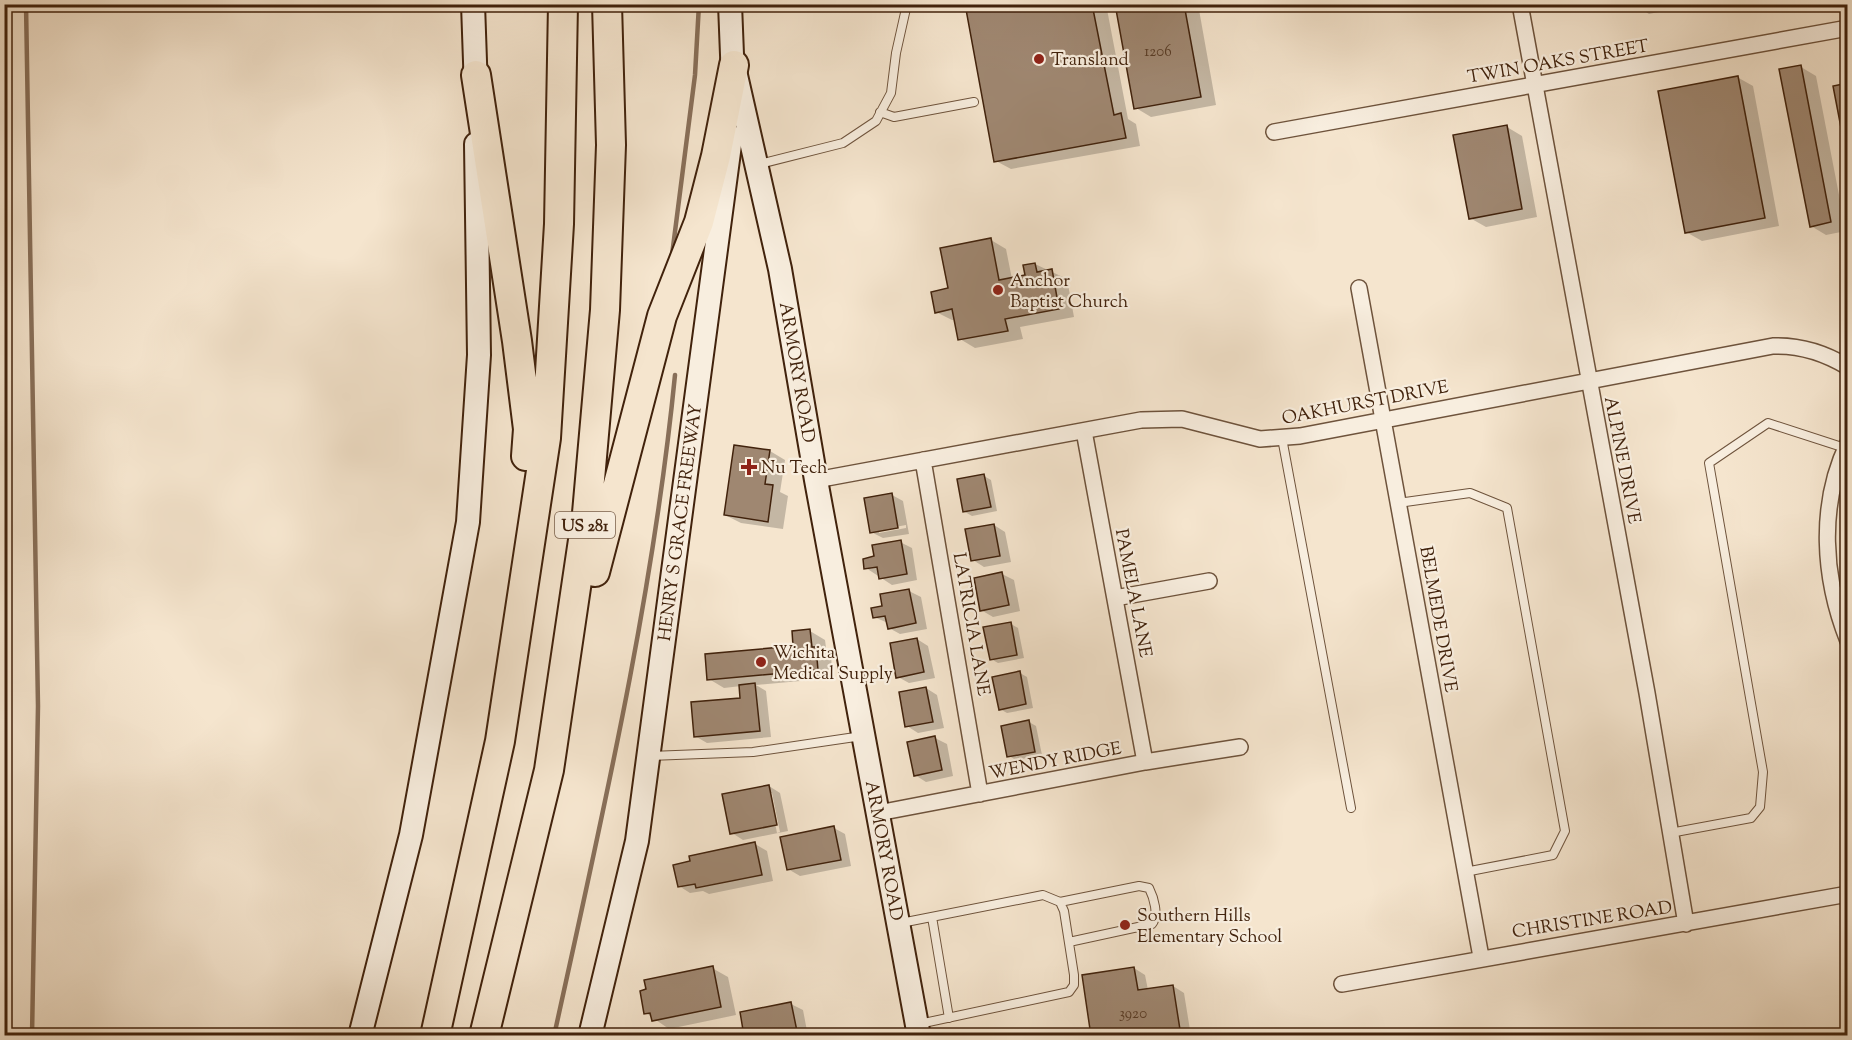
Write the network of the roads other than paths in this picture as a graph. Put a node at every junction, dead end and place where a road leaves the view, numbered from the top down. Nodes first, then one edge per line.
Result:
1 (473, 4) edge
2 (563, 4) edge
3 (608, 4) edge
4 (730, 4) edge
5 (907, 4) edge
6 (1520, 4) edge
7 (1848, 28) edge
8 (734, 65) junction
9 (476, 75) junction
10 (1534, 86) junction
11 (974, 102) dead end
12 (880, 112) junction
13 (1274, 132) dead end
14 (756, 165) junction
15 (1359, 288) dead end
16 (1848, 368) edge
17 (1588, 380) junction
18 (1382, 418) junction
19 (1084, 431) junction
20 (1282, 438) junction
21 (1846, 446) edge
22 (923, 460) junction
23 (816, 480) junction
24 (1398, 503) junction
25 (1209, 581) dead end
26 (1115, 598) junction
27 (1848, 641) edge
28 (863, 736) junction
29 (500, 741) junction
30 (1240, 747) dead end
31 (649, 756) junction
32 (1145, 762) junction
33 (549, 770) junction
34 (980, 794) junction
35 (1351, 808) dead end
36 (878, 813) junction
37 (1670, 832) junction
38 (1465, 872) junction
39 (1848, 894) edge
40 (1060, 902) junction
41 (932, 917) junction
42 (899, 923) junction
43 (1686, 924) junction
44 (1069, 942) junction
45 (1481, 957) junction
46 (1342, 984) dead end
47 (949, 1018) junction
48 (918, 1030) edge
49 (360, 1035) edge
50 (435, 1035) edge
51 (484, 1035) edge
52 (590, 1035) edge

1 - 9 street
2 - 29 highway, US 281
3 - 33 highway, US 281
4 - 8 street, HENRY S GRACE FREEWAY
5 - 12 lane
6 - 10 street, ALPINE DRIVE
7 - 10 street, TWIN OAKS STREET
8 - 14 street, ARMORY ROAD
8 - 31 street, HENRY S GRACE FREEWAY
8 - 33 highway
9 - 29 highway
9 - 49 street
10 - 13 street, TWIN OAKS STREET
10 - 17 street, ALPINE DRIVE
11 - 12 lane
12 - 14 lane
14 - 23 street, ARMORY ROAD
15 - 18 street, BELMEDE DRIVE
16 - 17 street, OAKHURST DRIVE
17 - 18 street, OAKHURST DRIVE
17 - 37 street, ALPINE DRIVE
18 - 20 street, OAKHURST DRIVE
18 - 24 street, BELMEDE DRIVE
19 - 20 street, OAKHURST DRIVE
19 - 22 street, OAKHURST DRIVE
19 - 26 street, PAMELA LANE
20 - 35 lane
21 - 27 street
21 - 37 lane
22 - 23 street, OAKHURST DRIVE
22 - 34 street, LATRICIA LANE
23 - 28 street, ARMORY ROAD
24 - 38 street, BELMEDE DRIVE
24 - 38 lane
25 - 26 street
26 - 32 street, PAMELA LANE
28 - 31 lane
28 - 36 street, ARMORY ROAD
29 - 50 highway, US 281
30 - 32 street, WENDY RIDGE
31 - 52 street, HENRY S GRACE FREEWAY
32 - 34 street, WENDY RIDGE
33 - 51 highway, US 281
34 - 36 street, WENDY RIDGE
36 - 42 street, ARMORY ROAD
37 - 43 street, ALPINE DRIVE
38 - 45 street, BELMEDE DRIVE
39 - 43 street, CHRISTINE ROAD
40 - 41 lane
40 - 44 lane
40 - 44 lane
41 - 42 lane
41 - 47 lane
42 - 48 street, ARMORY ROAD
43 - 45 street, CHRISTINE ROAD
44 - 47 lane
45 - 46 street, CHRISTINE ROAD
47 - 48 lane

